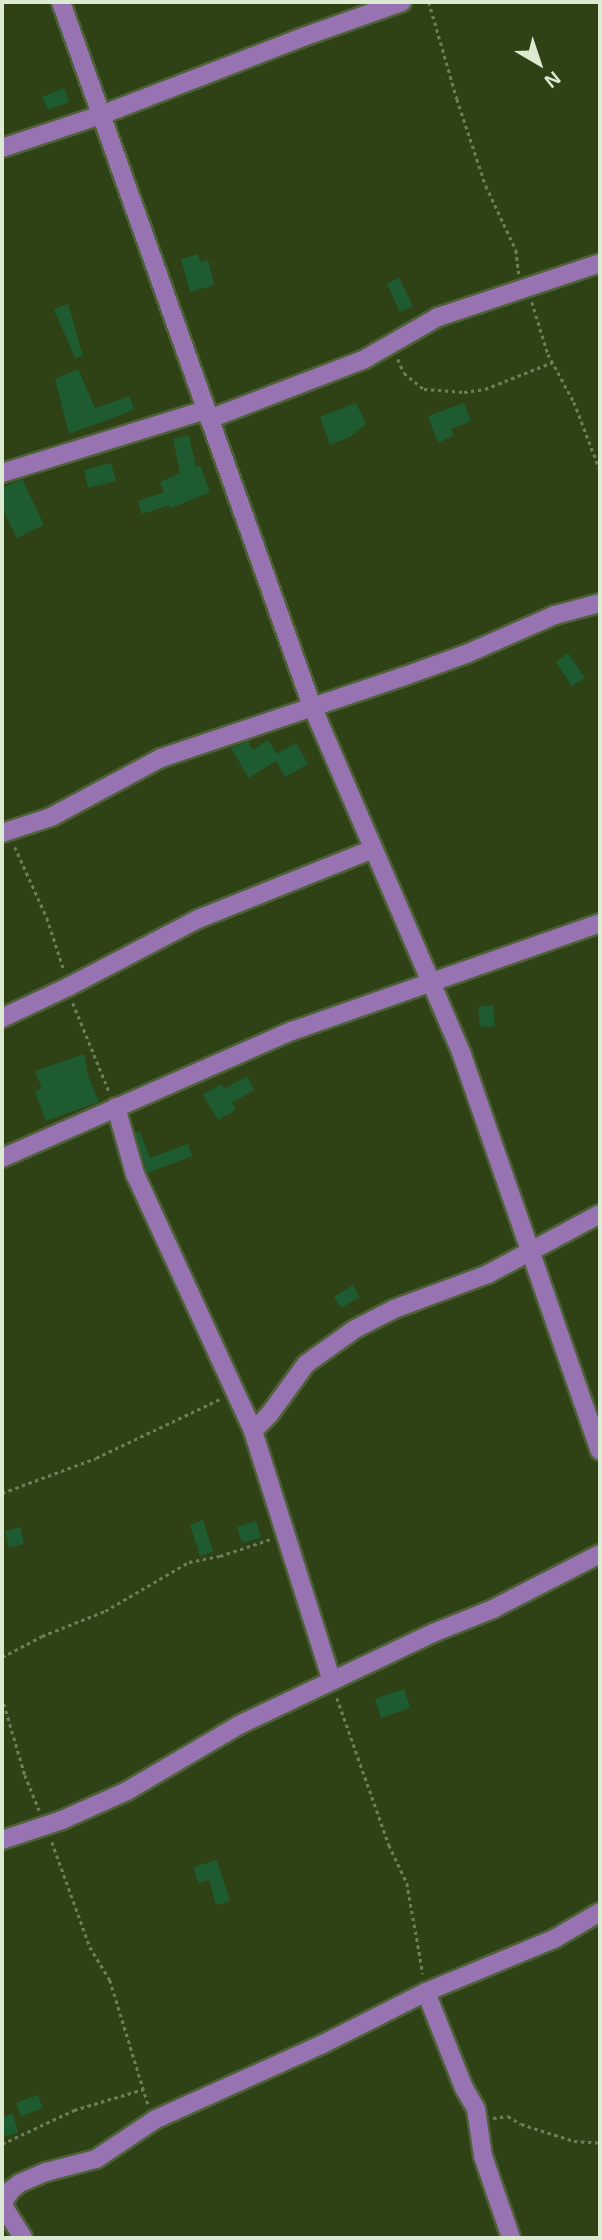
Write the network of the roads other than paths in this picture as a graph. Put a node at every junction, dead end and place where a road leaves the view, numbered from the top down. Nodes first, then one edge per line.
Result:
1 (61, 2) edge
2 (402, 2) edge
3 (102, 115) junction
4 (2, 148) edge
5 (600, 263) edge
6 (207, 414) junction
7 (2, 473) edge
8 (600, 603) edge
9 (312, 706) junction
10 (5, 832) edge
11 (373, 849) junction
12 (600, 923) edge
13 (430, 981) junction
14 (2, 1018) edge
15 (116, 1107) junction
16 (2, 1158) edge
17 (600, 1214) edge
18 (531, 1251) junction
19 (253, 1431) junction
20 (600, 1451) edge
21 (600, 1554) edge
22 (332, 1681) junction
23 (2, 1840) edge
24 (600, 1912) edge
25 (426, 1993) junction
26 (2, 2204) edge
27 (23, 2238) edge
28 (511, 2238) edge

1 - 3 street
2 - 3 street
3 - 4 street
3 - 6 street
5 - 6 street
6 - 7 street
6 - 9 street
8 - 9 street
9 - 10 street
9 - 11 street
11 - 13 street
11 - 14 street
12 - 13 street
13 - 15 street
13 - 18 street
15 - 16 street
15 - 19 street
17 - 18 street
18 - 19 street
18 - 20 street
19 - 22 street
21 - 22 street
22 - 23 street
24 - 25 street
25 - 26 street
25 - 28 street
26 - 27 street

